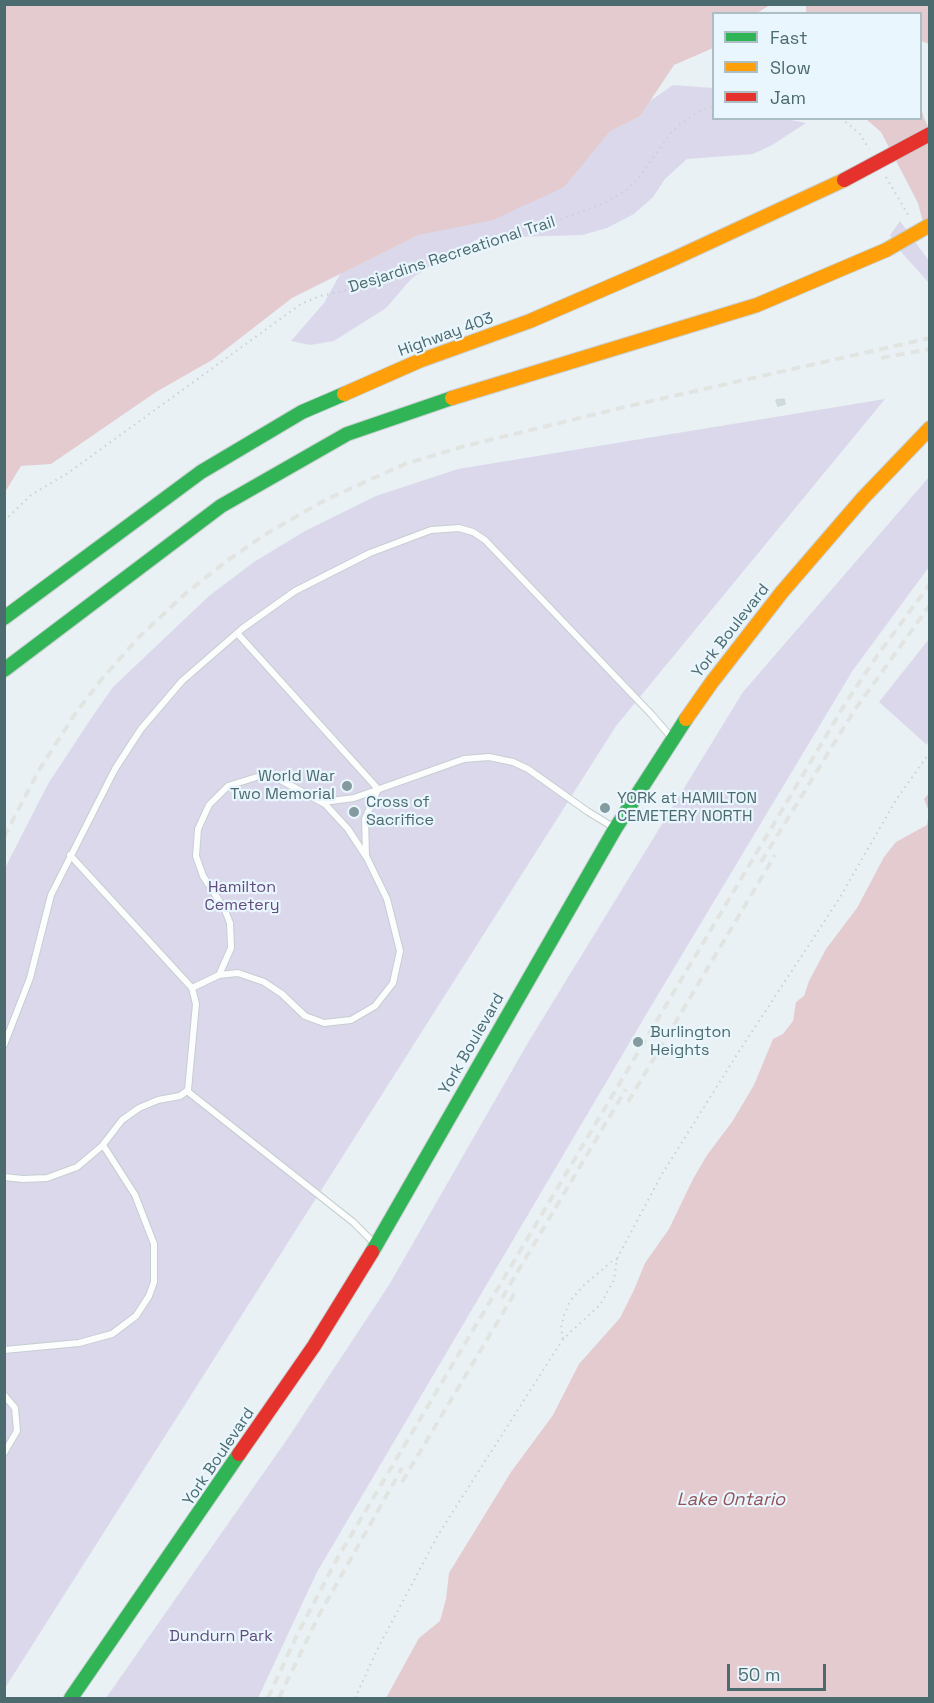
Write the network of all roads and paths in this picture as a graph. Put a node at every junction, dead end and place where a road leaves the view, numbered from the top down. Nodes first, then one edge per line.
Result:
1 (712, 107) edge
2 (843, 120) edge
3 (930, 134) edge
4 (875, 158) dead end
5 (887, 178) dead end
6 (910, 219) dead end
7 (930, 225) edge
8 (930, 428) edge
9 (4, 520) edge
10 (4, 618) edge
11 (237, 633) junction
12 (4, 670) edge
13 (672, 739) junction
14 (930, 752) edge
15 (378, 789) junction
16 (322, 802) junction
17 (615, 829) junction
18 (70, 855) junction
19 (367, 858) junction
20 (219, 975) junction
21 (192, 988) junction
22 (4, 1045) edge
23 (187, 1092) junction
24 (103, 1145) junction
25 (4, 1177) edge
26 (376, 1245) junction
27 (617, 1259) junction
28 (563, 1339) junction
29 (4, 1350) edge
30 (4, 1395) edge
31 (4, 1453) edge
32 (71, 1698) edge
33 (355, 1698) edge

1 - 9 path, Desjardins Recreational Trail
2 - 4 path
3 - 10 main road, Highway 403, bridge
5 - 6 path
7 - 12 main road, bridge
8 - 13 main road, York Boulevard
11 - 13 lane
11 - 15 lane
11 - 18 lane
13 - 17 main road, York Boulevard
14 - 27 path
15 - 16 lane
15 - 17 lane
15 - 19 lane
16 - 19 lane
16 - 20 lane
17 - 26 main road, York Boulevard
18 - 21 lane
18 - 22 lane
19 - 20 lane
20 - 21 lane
21 - 23 lane
23 - 24 lane
23 - 26 lane
24 - 25 lane
24 - 29 lane
26 - 32 main road, York Boulevard
27 - 28 path
27 - 28 path
28 - 33 path
30 - 31 lane

